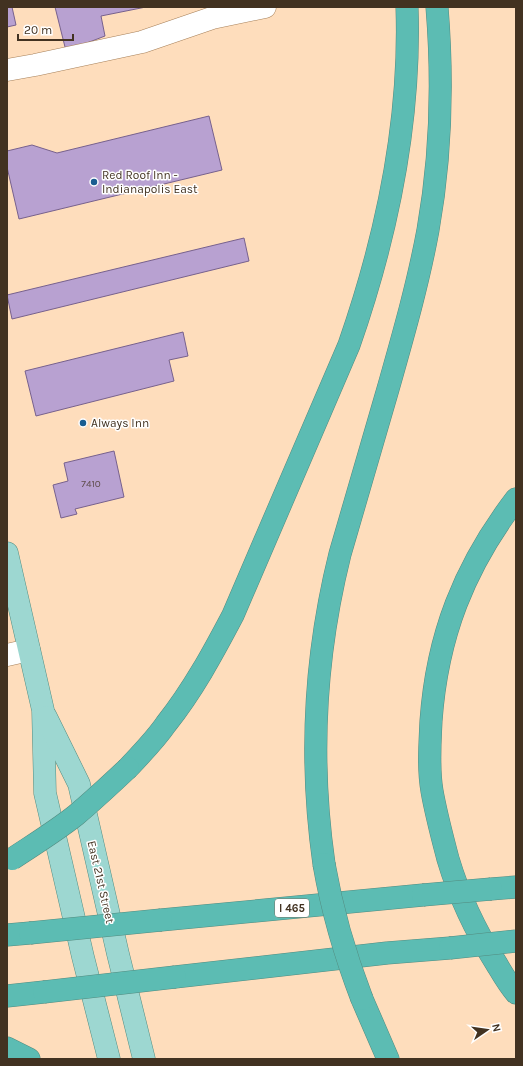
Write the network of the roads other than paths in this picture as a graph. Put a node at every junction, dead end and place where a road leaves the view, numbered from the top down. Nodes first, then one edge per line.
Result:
1 (265, 7) edge
2 (406, 7) edge
3 (437, 7) edge
4 (7, 70) edge
5 (516, 499) edge
6 (7, 552) edge
7 (29, 650) junction
8 (7, 655) edge
9 (43, 710) junction
10 (9, 860) edge
11 (516, 887) edge
12 (7, 935) edge
13 (516, 941) edge
14 (516, 993) edge
15 (7, 996) edge
16 (7, 1048) edge
17 (29, 1059) edge
18 (109, 1059) edge
19 (144, 1059) edge
20 (388, 1059) edge

1 - 4 street
2 - 10 highway, bridge
3 - 20 highway, bridge
5 - 14 highway
6 - 7 main road, East 21st Street
7 - 8 street
7 - 9 main road, East 21st Street
9 - 18 main road, East 21st Street
9 - 19 main road, East 21st Street
11 - 12 highway, I 465, bridge
13 - 15 highway, bridge
16 - 17 highway

